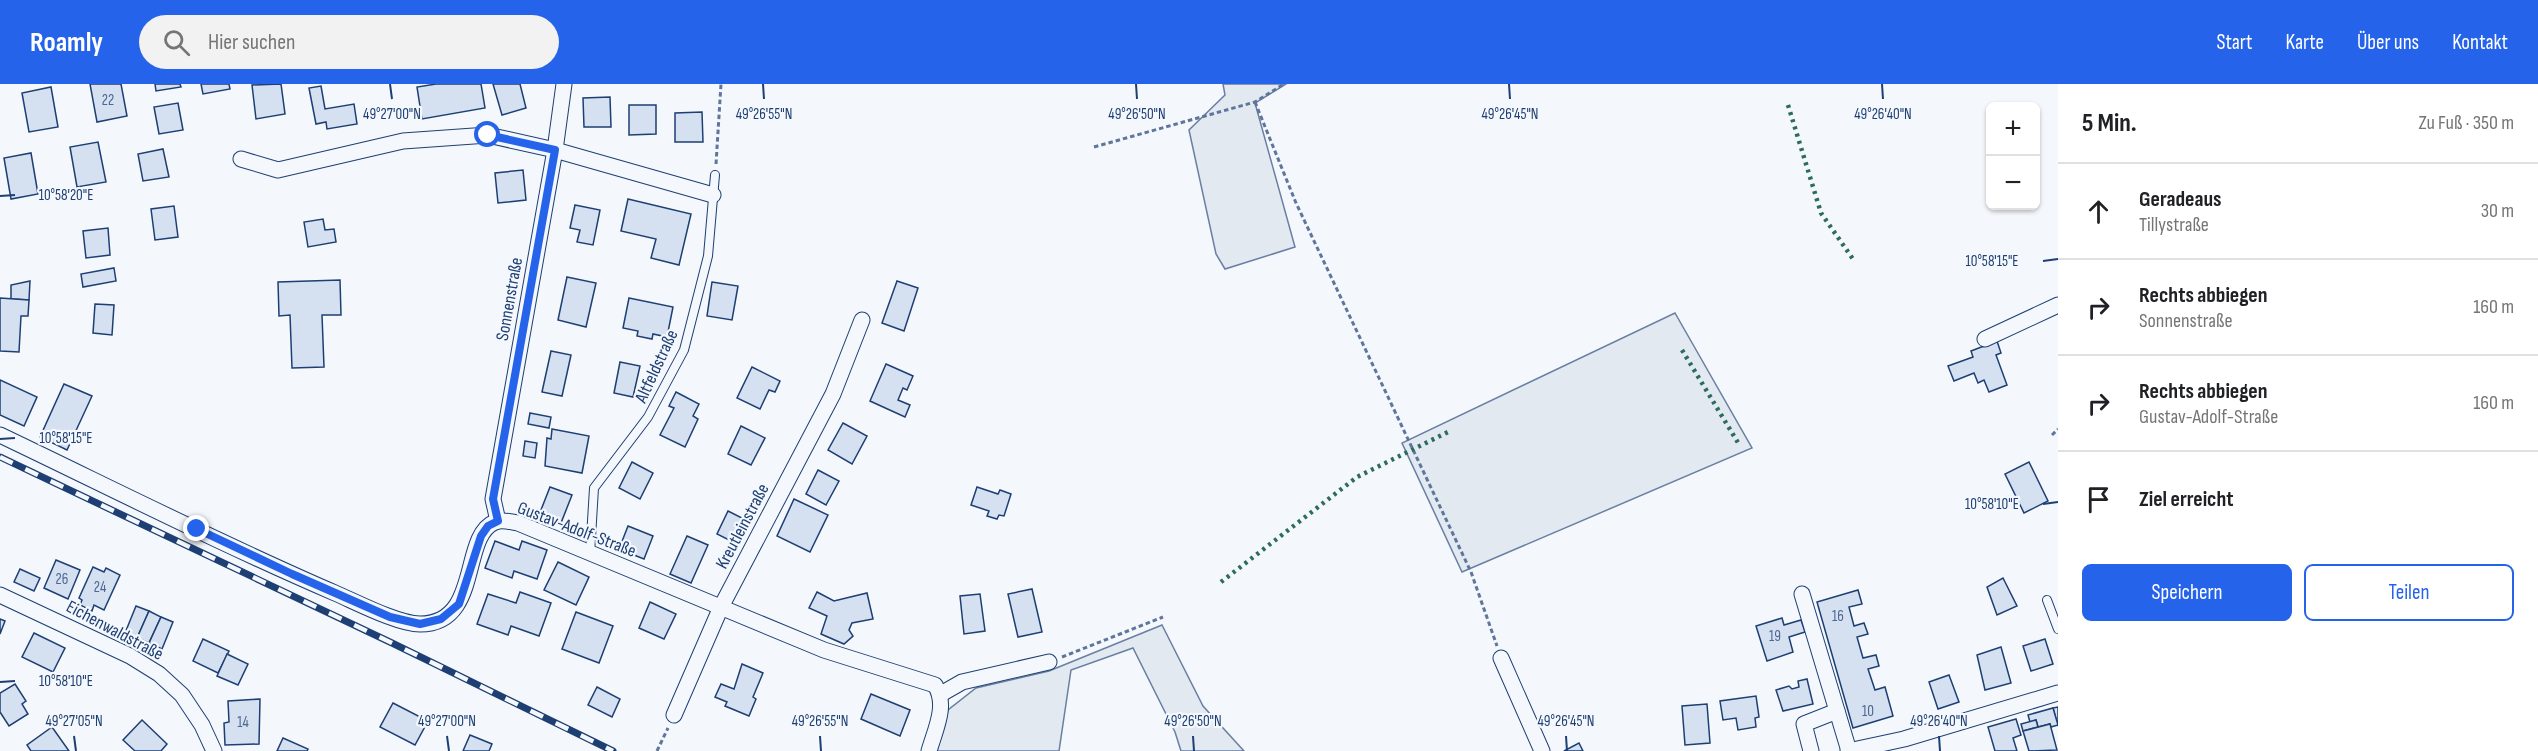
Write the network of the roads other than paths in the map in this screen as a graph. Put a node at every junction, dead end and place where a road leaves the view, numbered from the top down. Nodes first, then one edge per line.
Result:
1 (564, 84) edge
2 (555, 150) junction
3 (241, 159) dead end
4 (715, 175) road end
5 (713, 195) junction
6 (2058, 305) edge
7 (862, 320) dead end
8 (1985, 339) dead end
9 (0, 435) edge
10 (498, 521) junction
11 (590, 554) junction
12 (1802, 594) dead end
13 (0, 595) edge
14 (2047, 600) dead end
15 (721, 607) junction
16 (2058, 629) edge
17 (1501, 658) road end
18 (1049, 662) road end
19 (938, 689) junction
20 (2058, 693) edge
21 (1837, 711) junction
22 (674, 715) road end
23 (214, 751) edge
24 (929, 751) edge
25 (1542, 751) edge
26 (1811, 751) edge
27 (1849, 751) edge

1 - 2 street, Sonnenstraße
2 - 3 street
2 - 5 street
2 - 10 street, Sonnenstraße
4 - 5 lane, Altfeldstraße
5 - 11 lane, Altfeldstraße
6 - 8 street
7 - 15 street, Kreutleinstraße
9 - 10 street, Gustav-Adolf-Straße
10 - 11 street, Gustav-Adolf-Straße
11 - 15 street, Gustav-Adolf-Straße
12 - 21 street
13 - 23 street, Eichenwaldstraße
14 - 16 lane
15 - 19 street, Gustav-Adolf-Straße
15 - 22 street, Kreutleinstraße
17 - 25 street
18 - 19 street
19 - 24 street
20 - 27 street
21 - 26 street
21 - 27 street

